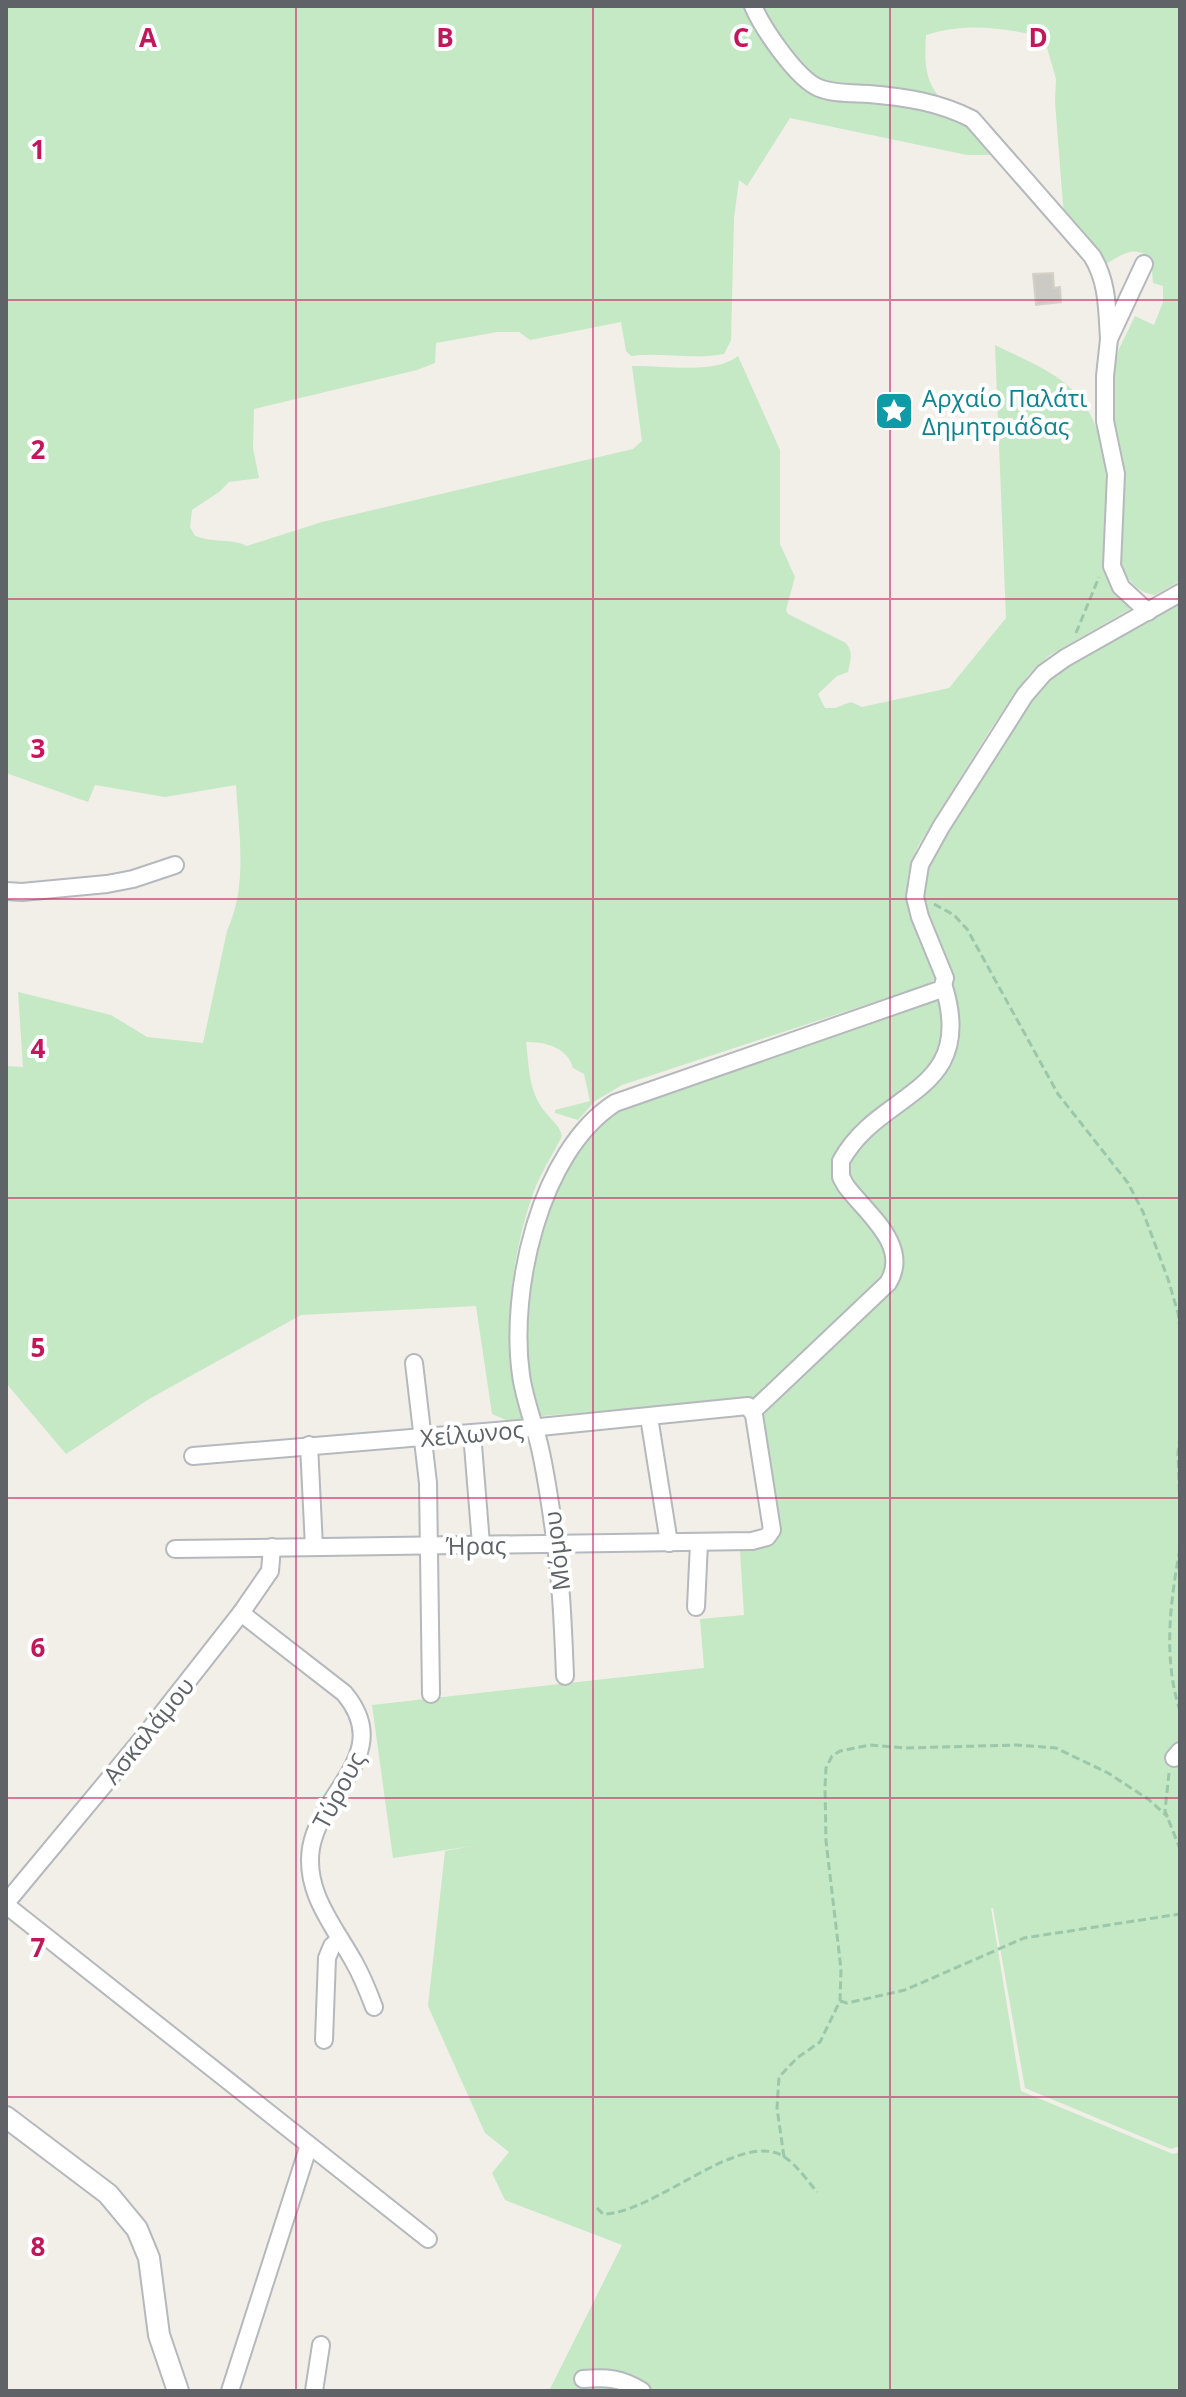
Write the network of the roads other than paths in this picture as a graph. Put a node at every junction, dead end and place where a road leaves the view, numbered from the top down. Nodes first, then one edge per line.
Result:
1 (753, 6) edge
2 (1144, 264) dead end
3 (1109, 339) junction
4 (1180, 593) edge
5 (1148, 612) junction
6 (175, 865) dead end
7 (6, 891) edge
8 (944, 987) junction
9 (414, 1363) dead end
10 (751, 1409) junction
11 (649, 1417) junction
12 (534, 1428) junction
13 (472, 1433) junction
14 (422, 1436) junction
15 (309, 1445) junction
16 (193, 1456) dead end
17 (669, 1543) junction
18 (699, 1543) junction
19 (481, 1544) junction
20 (556, 1544) junction
21 (429, 1545) junction
22 (272, 1547) junction
23 (314, 1547) junction
24 (175, 1549) dead end
25 (696, 1607) dead end
26 (241, 1613) junction
27 (565, 1676) dead end
28 (431, 1694) dead end
29 (6, 1904) edge
30 (340, 1939) junction
31 (374, 2007) dead end
32 (324, 2040) dead end
33 (6, 2117) edge
34 (309, 2145) junction
35 (428, 2239) dead end
36 (321, 2345) dead end
37 (583, 2379) dead end
38 (178, 2391) edge
39 (230, 2391) edge
40 (314, 2391) edge
41 (642, 2391) edge

1 - 3 street
2 - 3 street
3 - 5 street
4 - 5 street
5 - 8 street
6 - 7 street
8 - 10 street
8 - 12 street, Μόμου
9 - 14 street
10 - 11 street, Χείλωνος
10 - 18 street, Ήρας
11 - 12 street, Χείλωνος
11 - 17 street
12 - 13 street, Χείλωνος
12 - 20 street, Μόμου
13 - 14 street, Χείλωνος
13 - 19 street
14 - 15 street, Χείλωνος
14 - 21 street
15 - 16 street, Χείλωνος
15 - 23 street
17 - 18 street, Ήρας
17 - 20 street, Ήρας
18 - 25 street
19 - 20 street, Ήρας
19 - 21 street, Ήρας
20 - 27 street, Μόμου
21 - 23 street, Ήρας
21 - 28 street
22 - 23 street, Ήρας
22 - 24 street, Ήρας
22 - 26 street, Ασκαλάμου
26 - 29 street, Ασκαλάμου
26 - 30 street, Τύρους
29 - 34 street
30 - 31 street, Τύρους
30 - 32 street
33 - 38 street
34 - 35 street
34 - 39 street
36 - 40 street
37 - 41 street

